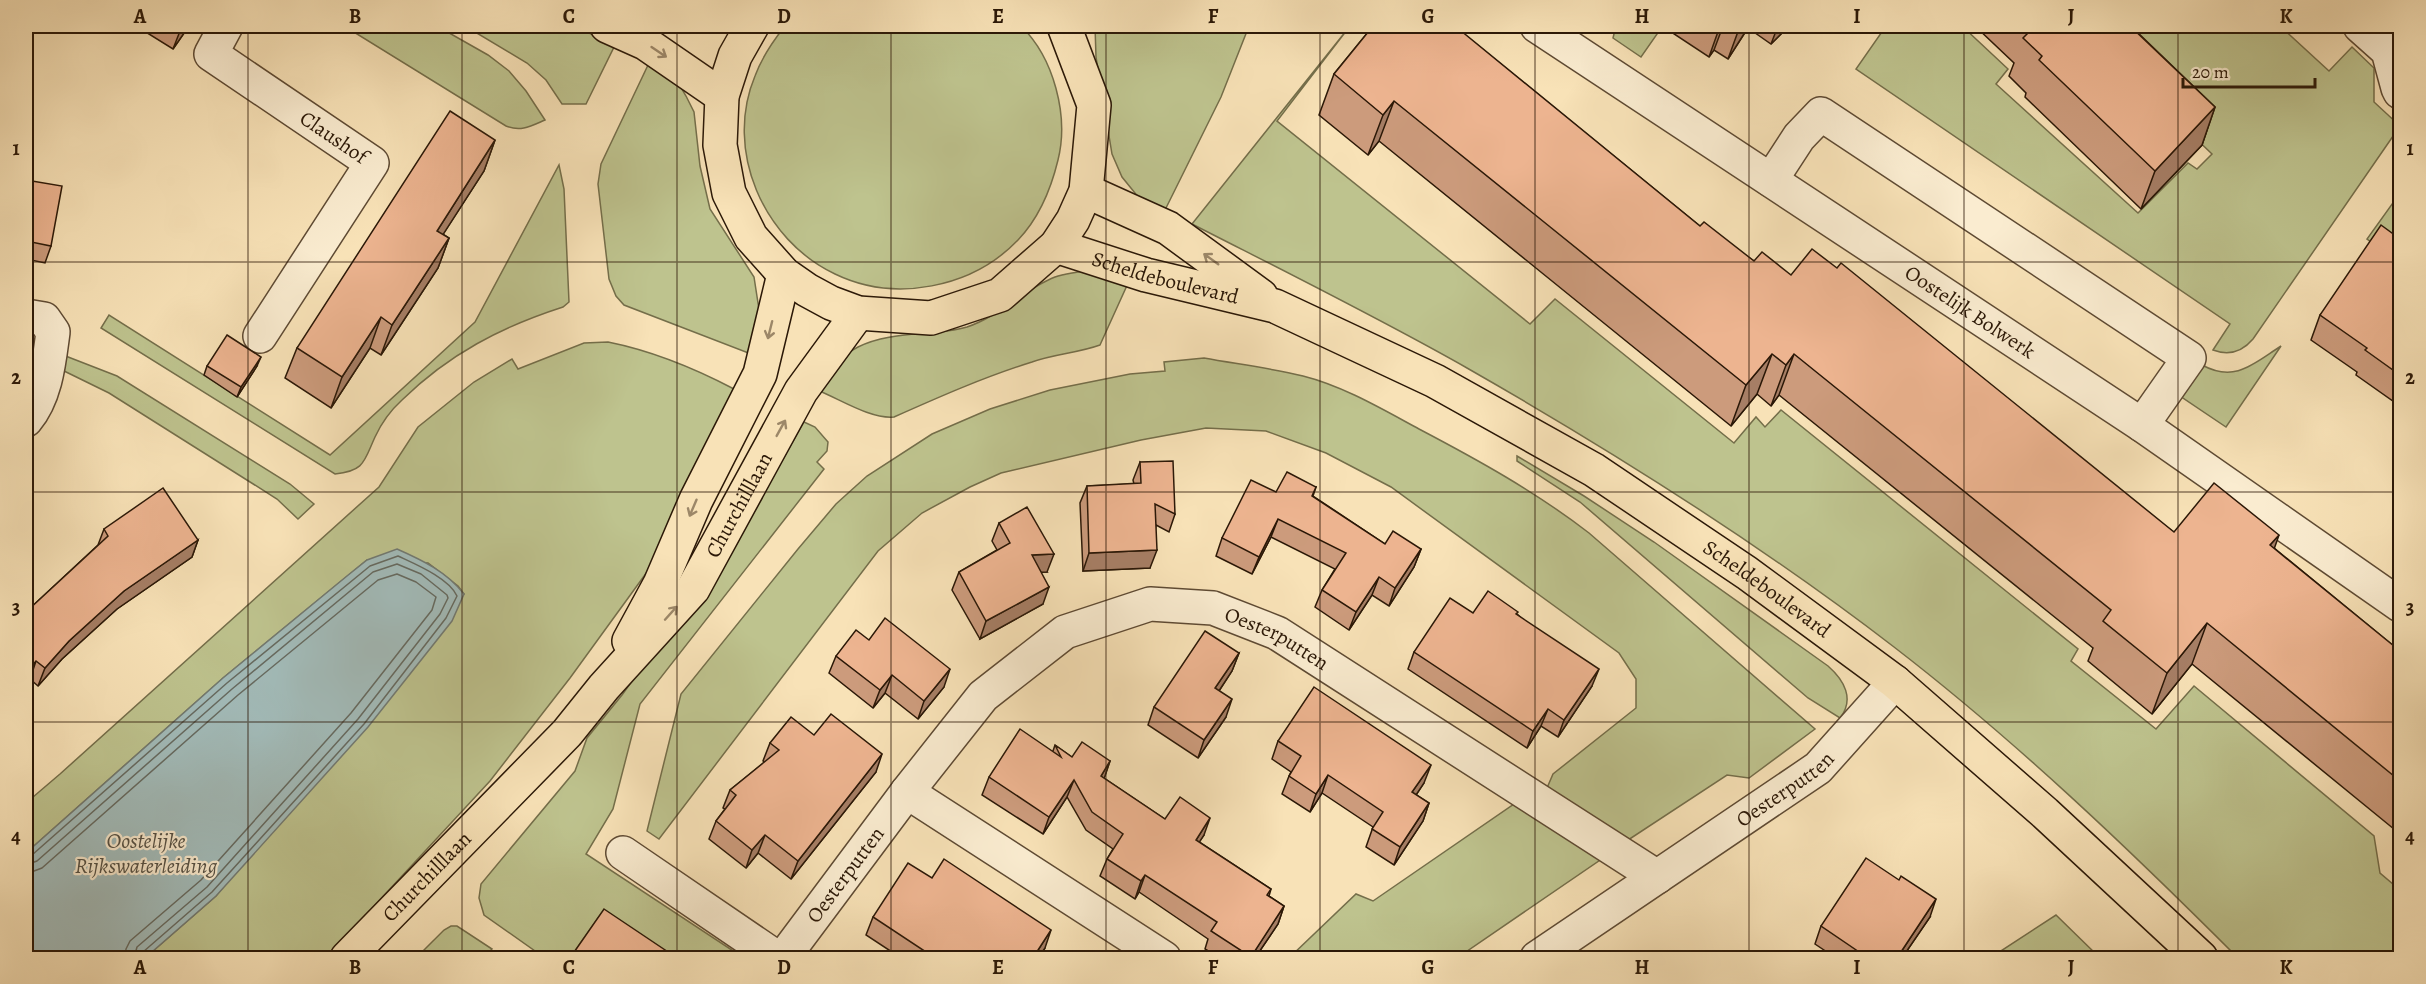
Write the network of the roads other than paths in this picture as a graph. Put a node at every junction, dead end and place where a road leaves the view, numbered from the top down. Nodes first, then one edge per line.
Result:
1 (226, 26) edge
2 (607, 26) edge
3 (752, 26) edge
4 (1064, 26) edge
5 (1537, 26) edge
6 (2360, 26) edge
7 (2400, 92) edge
8 (722, 96) junction
9 (1771, 180) junction
10 (1086, 191) junction
11 (1056, 246) junction
12 (784, 274) junction
13 (1275, 306) junction
14 (858, 313) junction
15 (26, 316) edge
16 (260, 336) dead end
17 (26, 420) edge
18 (2142, 425) junction
19 (2400, 605) edge
20 (1895, 682) junction
21 (604, 687) junction
22 (907, 792) junction
23 (623, 853) dead end
24 (1658, 877) junction
25 (347, 958) edge
26 (777, 958) edge
27 (783, 958) edge
28 (1164, 958) edge
29 (1537, 958) edge
30 (2201, 958) edge

1 - 16 street, Claushof
2 -> 8 main road
3 - 8 main road
4 - 10 main road
5 - 9 street, Oostelijk Bolwerk
6 - 7 street
8 - 12 main road
9 - 18 street, Oostelijk Bolwerk
9 - 18 street
10 - 11 main road
13 -> 10 main road, Scheldeboulevard
11 - 13 main road, Scheldeboulevard
11 - 14 main road
12 - 14 main road
12 -> 21 main road, Churchilllaan
13 - 20 main road, Scheldeboulevard
21 -> 14 main road, Churchilllaan
15 - 17 street
18 - 19 street, Oostelijk Bolwerk
20 - 24 street, Oesterputten
20 - 30 main road, Scheldeboulevard
21 - 25 main road, Churchilllaan
22 - 24 street, Oesterputten
22 - 27 street, Oesterputten
22 - 28 street
23 - 26 street
24 - 29 street, Oesterputten

